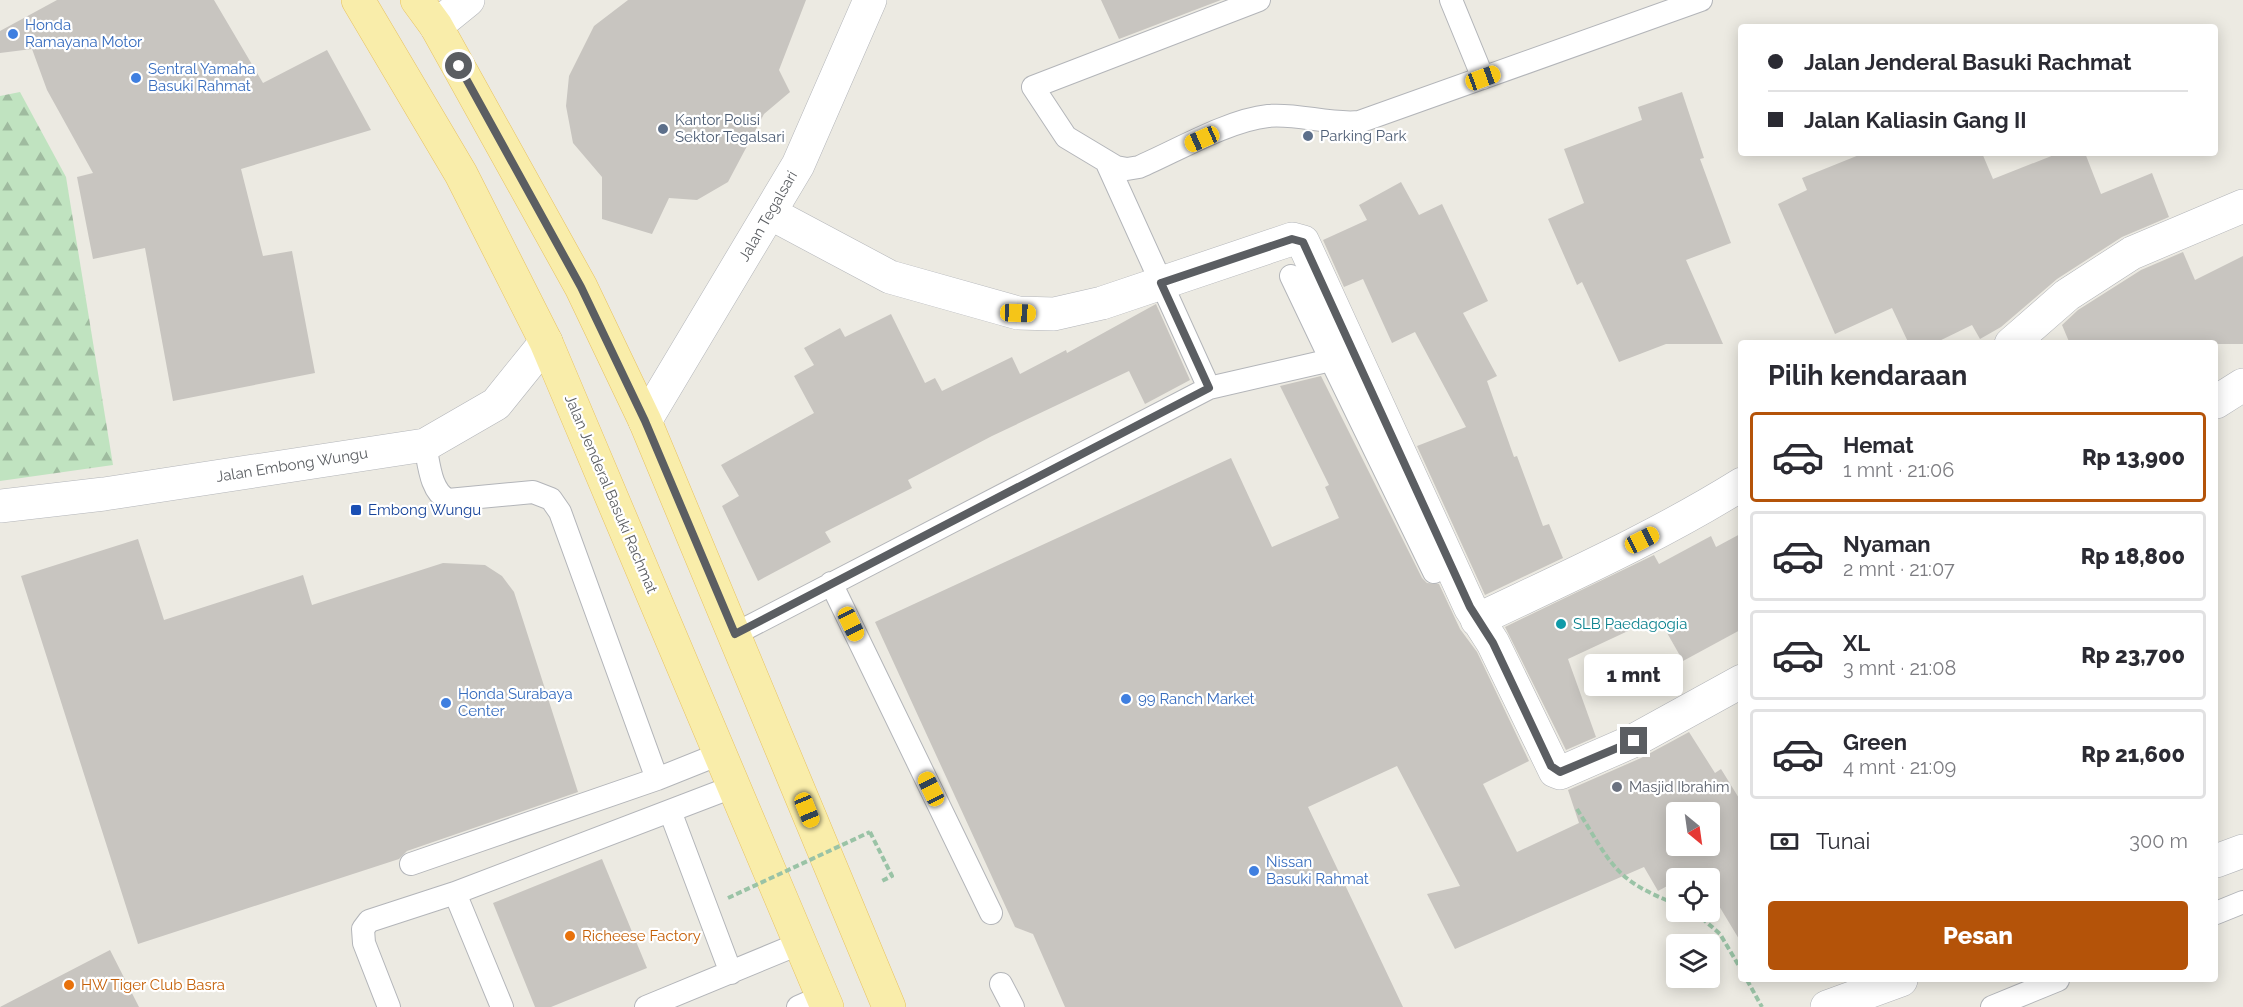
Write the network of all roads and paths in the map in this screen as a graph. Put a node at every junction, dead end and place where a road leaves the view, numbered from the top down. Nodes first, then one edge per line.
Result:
1 (358, 0) edge
2 (417, 0) edge
3 (468, 0) edge
4 (870, 0) edge
5 (1259, 0) edge
6 (1451, 0) edge
7 (1701, 0) edge
8 (436, 26) junction
9 (1483, 78) junction
10 (1106, 161) junction
11 (2243, 206) edge
12 (770, 213) junction
13 (1291, 276) dead end
14 (1161, 283) junction
15 (2016, 340) edge
16 (546, 342) junction
17 (1331, 360) junction
18 (2243, 385) edge
19 (1209, 388) junction
20 (2218, 401) edge
21 (645, 421) junction
22 (425, 445) junction
23 (1738, 486) edge
24 (0, 506) edge
25 (1434, 572) dead end
26 (831, 583) junction
27 (1478, 620) junction
28 (735, 634) junction
29 (1738, 683) edge
30 (722, 753) junction
31 (1562, 767) junction
32 (657, 779) junction
33 (735, 786) junction
34 (669, 811) junction
35 (870, 832) dead end
36 (2243, 851) edge
37 (2218, 860) edge
38 (411, 864) dead end
39 (455, 893) junction
40 (728, 898) dead end
41 (1666, 900) edge
42 (2243, 902) edge
43 (2218, 912) edge
44 (991, 913) dead end
45 (1707, 922) edge
46 (801, 943) junction
47 (1738, 964) edge
48 (731, 973) junction
49 (1748, 982) edge
50 (1896, 982) edge
51 (2053, 982) edge
52 (1001, 984) dead end
53 (816, 1003) edge
54 (389, 1007) edge
55 (501, 1007) edge
56 (646, 1007) edge
57 (889, 1007) edge
58 (1013, 1007) edge
59 (1762, 1007) edge
60 (1827, 1007) edge
61 (1992, 1007) edge

1 - 16 main road, Jalan Jenderal Basuki Rachmat
2 - 8 main road
3 - 8 street
4 - 12 street, Jalan Tegalsari
5 - 10 lane
6 - 9 lane
7 - 9 lane
8 - 21 main road
9 - 10 lane
10 - 14 lane
11 - 15 street
12 - 14 street
12 - 21 street, Jalan Tegalsari
13 - 17 lane
14 - 19 lane
14 - 27 street
16 - 22 street, Jalan Embong Wungu
16 - 30 main road, Jalan Jenderal Basuki Rachmat
17 - 19 lane
17 - 25 lane
18 - 20 street
19 - 26 lane
21 - 28 main road
22 - 24 street, Jalan Embong Wungu
22 - 32 lane
23 - 27 street
26 - 28 lane
26 - 44 lane
27 - 31 street
28 - 57 main road
29 - 31 street
30 - 32 lane
30 - 33 main road, Jalan Jenderal Basuki Rachmat
31 - 41 path
32 - 38 lane
33 - 34 lane
33 - 46 main road, Jalan Jenderal Basuki Rachmat
34 - 39 lane
34 - 48 lane
35 - 40 path, bridge
36 - 37 street
39 - 54 lane
39 - 55 lane
42 - 43 lane
45 - 47 path
46 - 48 lane
46 - 53 main road, Jalan Jenderal Basuki Rachmat
48 - 56 lane
49 - 59 path
50 - 60 street
51 - 61 lane
52 - 58 lane

